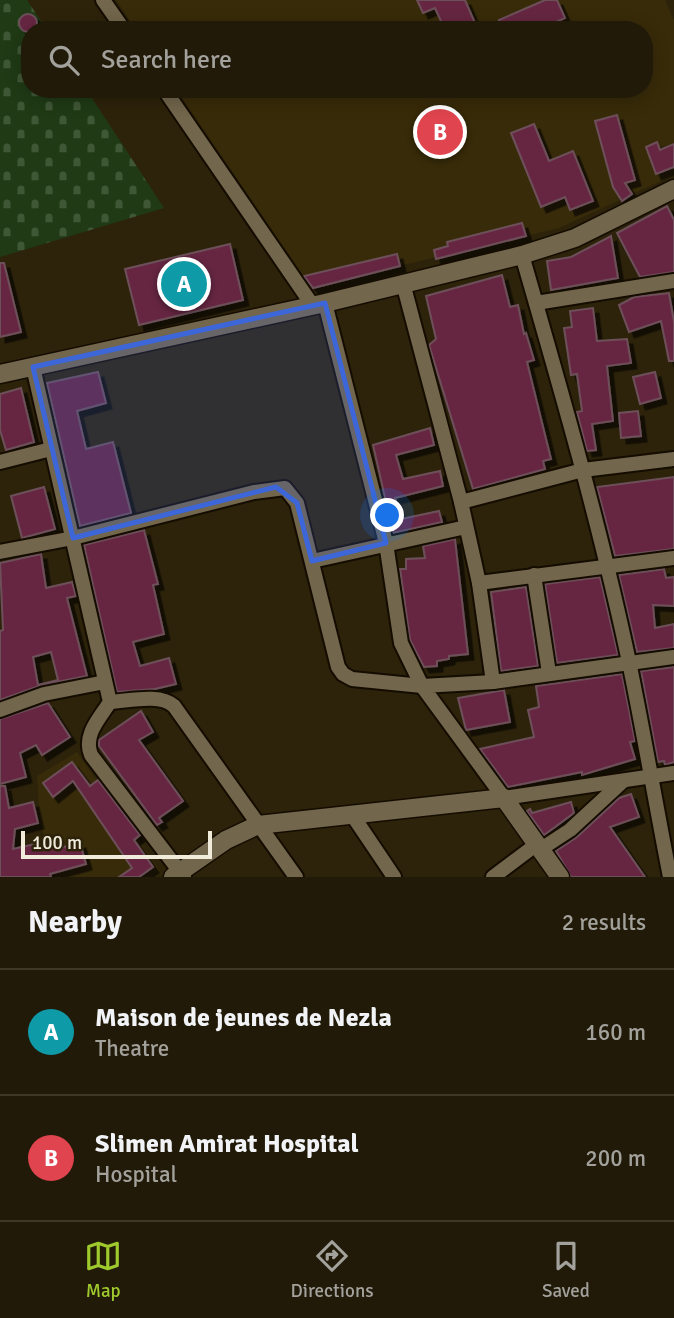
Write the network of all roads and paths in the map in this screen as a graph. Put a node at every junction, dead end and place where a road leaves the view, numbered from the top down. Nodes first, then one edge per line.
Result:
1 (103, 0) edge
2 (118, 21) edge
3 (170, 98) edge
4 (674, 189) edge
5 (522, 255) junction
6 (674, 281) edge
7 (403, 283) junction
8 (536, 303) junction
9 (319, 305) junction
10 (33, 366) junction
11 (0, 374) edge
12 (51, 449) junction
13 (674, 459) edge
14 (0, 461) edge
15 (583, 470) junction
16 (461, 502) junction
17 (466, 527) junction
18 (73, 538) junction
19 (386, 543) junction
20 (0, 552) edge
21 (674, 558) edge
22 (312, 561) junction
23 (606, 565) junction
24 (534, 575) junction
25 (479, 583) junction
26 (674, 657) edge
27 (629, 663) junction
28 (549, 673) junction
29 (106, 682) junction
30 (493, 682) junction
31 (422, 686) junction
32 (110, 702) junction
33 (0, 710) edge
34 (674, 773) edge
35 (650, 776) junction
36 (623, 781) junction
37 (504, 797) junction
38 (353, 816) junction
39 (258, 824) junction
40 (539, 847) junction
41 (179, 875) edge
42 (296, 877) edge
43 (394, 877) edge
44 (493, 877) edge
45 (560, 877) edge
46 (670, 877) edge

1 - 2 street
3 - 9 street
4 - 5 street
5 - 7 street
5 - 8 street
6 - 8 street
7 - 9 street
7 - 16 street
8 - 15 street
9 - 10 street
9 - 19 street
10 - 11 street
10 - 12 street
12 - 14 street
12 - 18 street
13 - 15 street
15 - 16 street
15 - 23 street
16 - 17 street
17 - 19 street
17 - 25 street
18 - 20 street
18 - 22 street
18 - 29 street
19 - 22 street
19 - 31 street
21 - 23 street
22 - 31 street
23 - 24 street
23 - 27 street
24 - 25 street
24 - 28 street
25 - 30 street
26 - 27 street
27 - 28 street
27 - 35 street
28 - 30 street
29 - 32 street
29 - 33 street
30 - 31 street
31 - 37 street
32 - 39 street
32 - 41 street
34 - 35 street
35 - 36 street
35 - 46 street
36 - 37 street
36 - 40 street
37 - 38 street
37 - 40 street
38 - 39 street
38 - 43 street
39 - 41 street
39 - 42 street
40 - 44 street
40 - 45 street

